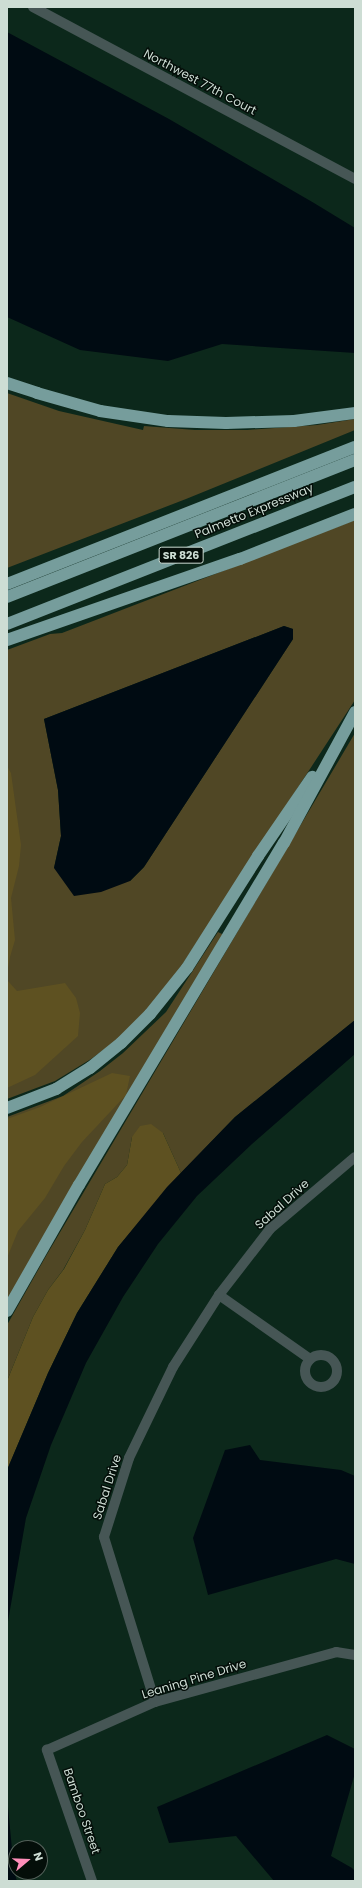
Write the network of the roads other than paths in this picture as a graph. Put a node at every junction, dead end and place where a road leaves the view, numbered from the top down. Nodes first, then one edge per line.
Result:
1 (34, 7) edge
2 (355, 179) edge
3 (7, 383) edge
4 (355, 413) edge
5 (355, 447) edge
6 (355, 460) edge
7 (355, 487) edge
8 (355, 514) edge
9 (7, 584) edge
10 (7, 597) edge
11 (7, 624) edge
12 (7, 640) edge
13 (355, 712) edge
14 (7, 1108) edge
15 (355, 1157) edge
16 (219, 1295) junction
17 (7, 1311) edge
18 (310, 1359) dead end
19 (355, 1655) edge
20 (155, 1702) junction
21 (47, 1750) joint
22 (92, 1881) edge

1 - 2 street, Northwest 77th Court
3 - 4 highway
5 - 9 highway, Palmetto Expressway
6 - 10 highway
7 - 11 highway, Palmetto Expressway / SR 826
8 - 12 highway
13 - 14 highway
13 - 17 highway
15 - 16 street, Sabal Drive
16 - 18 street
16 - 20 street, Sabal Drive
19 - 20 street, Leaning Pine Drive
20 - 21 street, Leaning Pine Drive
21 - 22 street, Bamboo Street

